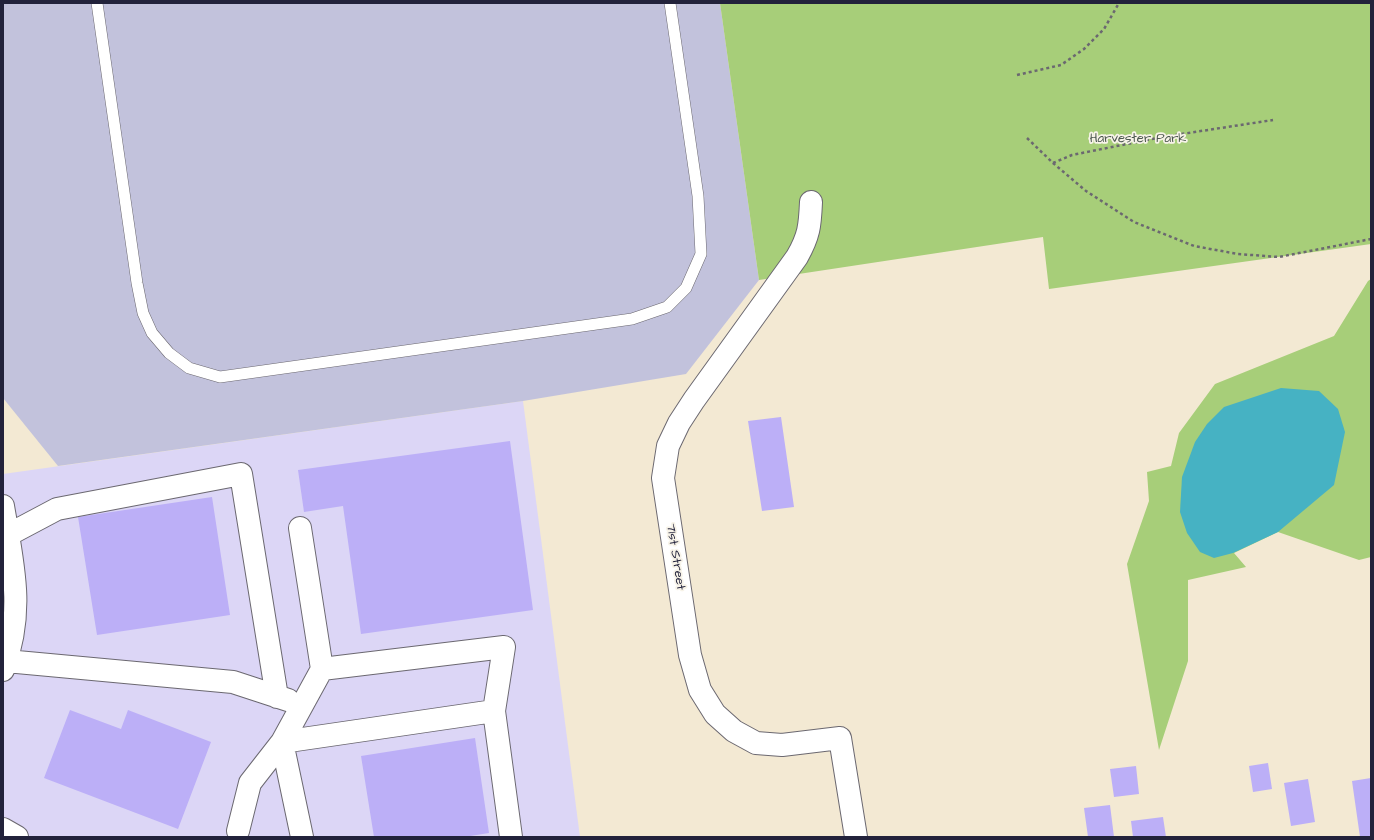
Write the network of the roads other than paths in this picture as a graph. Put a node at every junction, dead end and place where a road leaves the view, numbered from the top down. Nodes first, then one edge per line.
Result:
1 (97, 3) edge
2 (670, 3) edge
3 (811, 202) dead end
4 (3, 506) edge
5 (300, 528) dead end
6 (8, 535) junction
7 (5, 666) edge
8 (322, 669) junction
9 (277, 697) junction
10 (303, 705) junction
11 (494, 711) junction
12 (282, 742) junction
13 (3, 829) edge
14 (238, 831) dead end
15 (17, 837) edge
16 (302, 837) edge
17 (511, 837) edge
18 (856, 837) edge

1 - 2 lane
3 - 18 street, 71st Street
4 - 6 street
5 - 8 street
6 - 7 street
6 - 9 street
7 - 9 street
8 - 10 street
8 - 11 street
9 - 10 street
10 - 12 street
11 - 12 street
11 - 17 street
12 - 14 street
12 - 16 street
13 - 15 street

